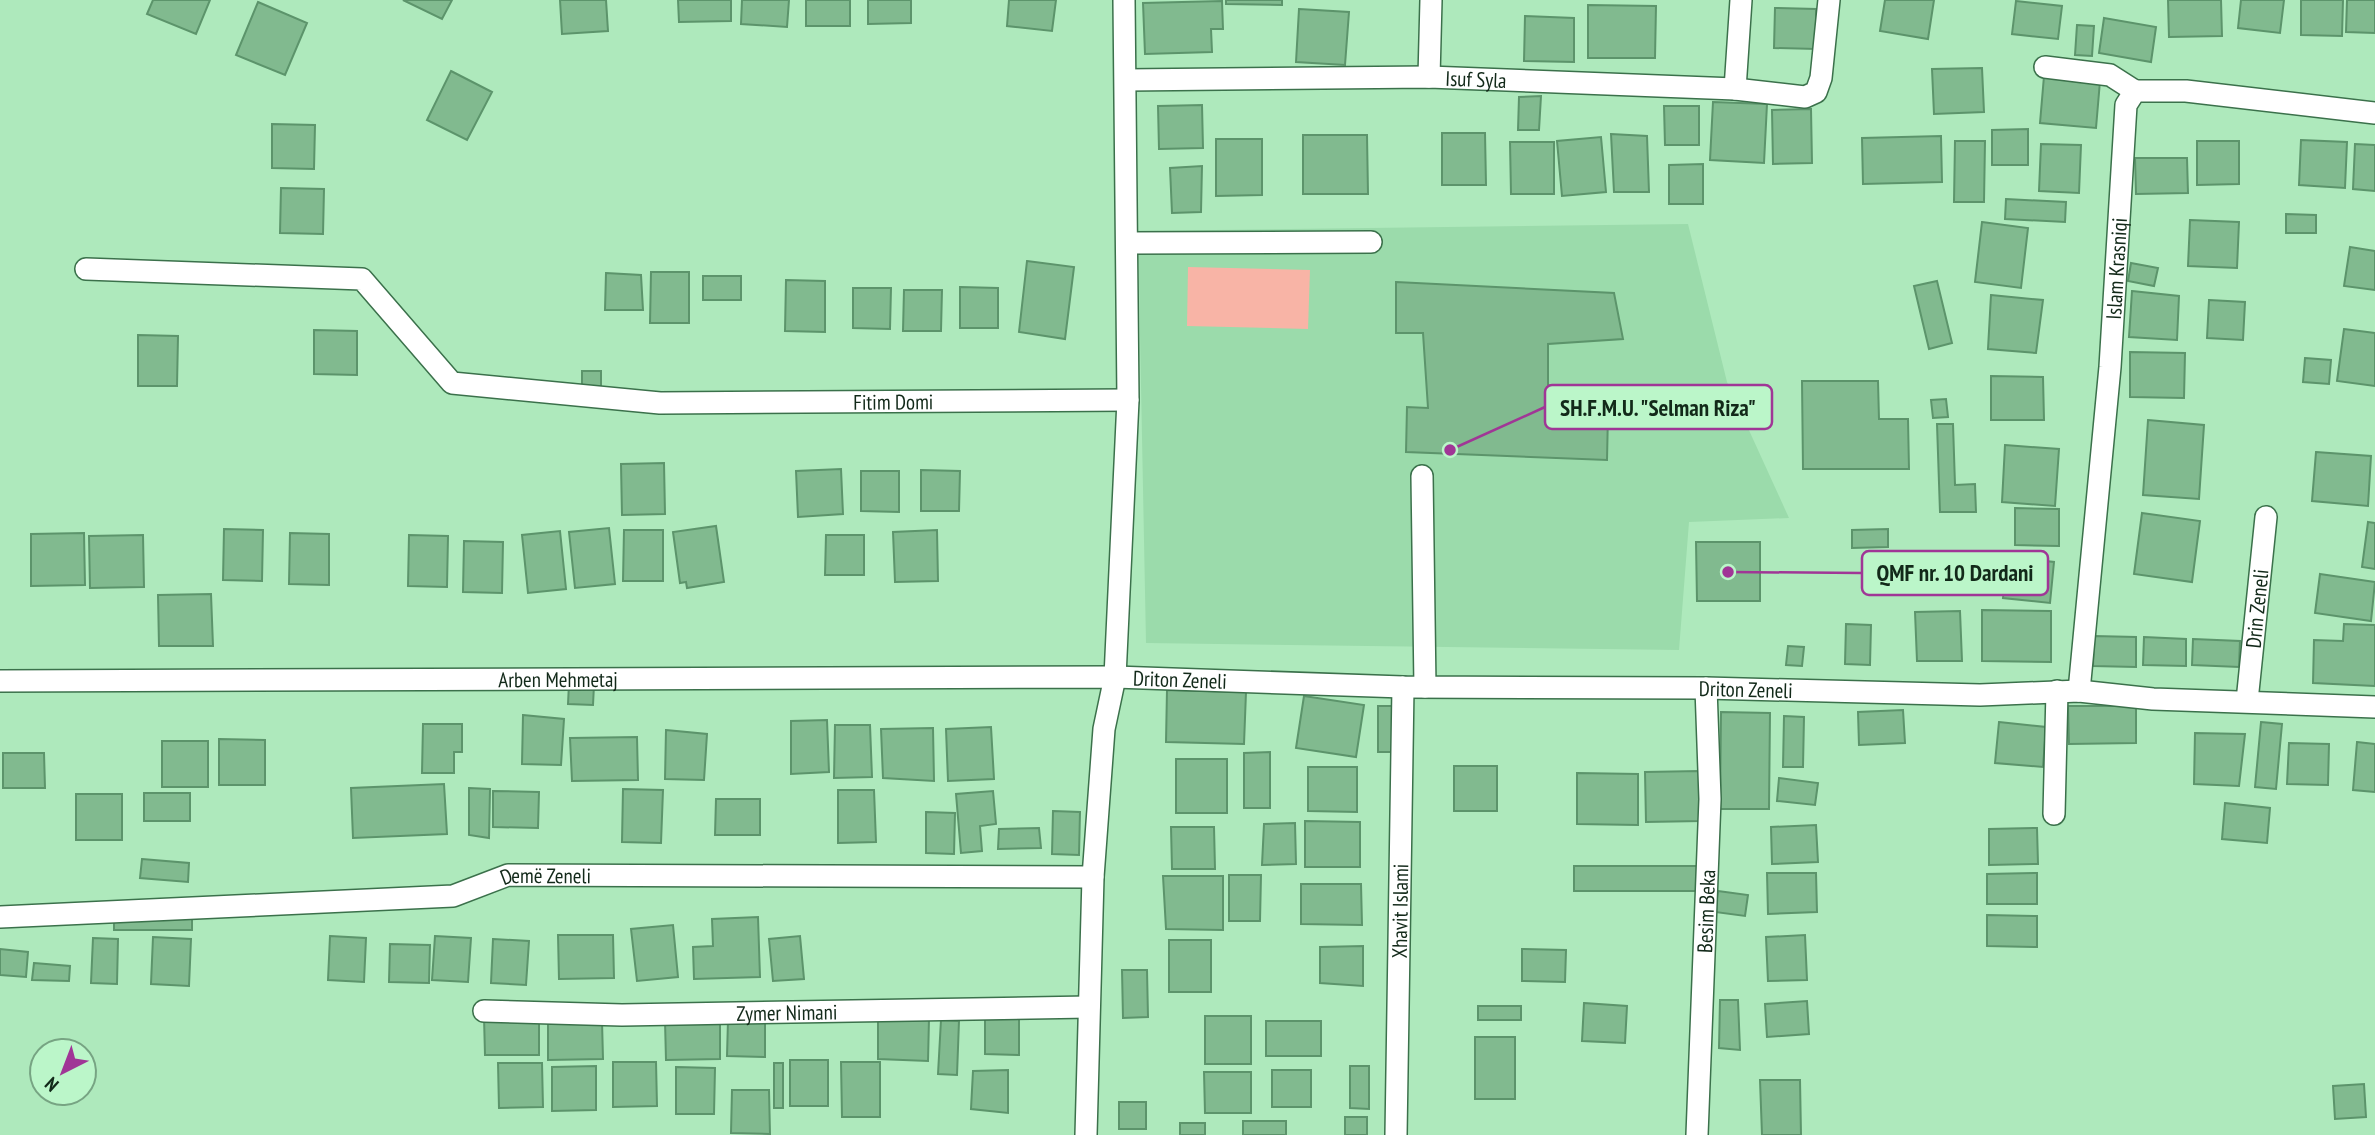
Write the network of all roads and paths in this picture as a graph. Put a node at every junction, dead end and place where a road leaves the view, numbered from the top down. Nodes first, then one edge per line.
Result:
1 (1124, 0) edge
2 (1431, 0) edge
3 (1741, 0) edge
4 (1829, 0) edge
5 (2045, 67) dead end
6 (1429, 77) junction
7 (1126, 80) junction
8 (1735, 89) junction
9 (2135, 91) junction
10 (2375, 113) edge
11 (1371, 242) dead end
12 (1127, 243) junction
13 (86, 269) dead end
14 (1128, 400) junction
15 (1422, 476) dead end
16 (2266, 517) dead end
17 (1115, 677) junction
18 (0, 681) edge
19 (1414, 687) junction
20 (1706, 688) junction
21 (2057, 691) junction
22 (2079, 691) junction
23 (2247, 701) junction
24 (2375, 706) edge
25 (2054, 814) dead end
26 (1093, 877) junction
27 (0, 917) edge
28 (1089, 1007) junction
29 (484, 1011) dead end
30 (1086, 1135) edge
31 (1395, 1135) edge
32 (1697, 1135) edge

1 - 7 street
2 - 6 street
3 - 8 street
4 - 8 street, Isuf Syla
5 - 9 street
6 - 7 street, Isuf Syla
6 - 8 street, Isuf Syla
7 - 12 street
9 - 10 street
9 - 22 street, Islam Krasniqi
11 - 12 street
12 - 14 street
13 - 14 street, Fitim Domi
14 - 17 street
15 - 19 street, Xhavit Islami
16 - 23 street, Drin Zeneli
17 - 18 street, Arben Mehmetaj
17 - 19 street, Driton Zeneli
17 - 26 street
19 - 20 street, Driton Zeneli
19 - 31 street, Xhavit Islami
20 - 21 street, Driton Zeneli
20 - 32 street, Besim Beka
21 - 22 street, Driton Zeneli
21 - 25 street
22 - 23 street, Driton Zeneli
23 - 24 street, Driton Zeneli
26 - 27 street, Demë Zeneli
26 - 28 street
28 - 29 street, Zymer Nimani
28 - 30 street

